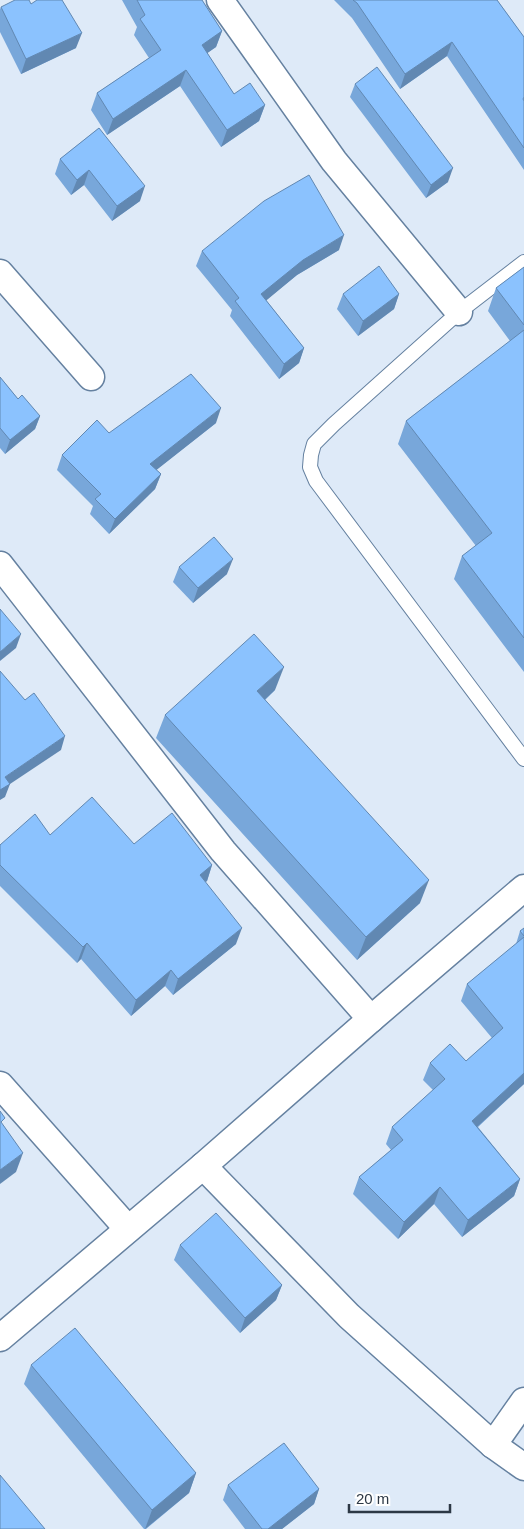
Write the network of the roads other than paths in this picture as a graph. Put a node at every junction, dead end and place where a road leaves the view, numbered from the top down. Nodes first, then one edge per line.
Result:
1 (220, 0) edge
2 (524, 262) edge
3 (0, 273) edge
4 (459, 312) junction
5 (92, 377) dead end
6 (0, 565) edge
7 (524, 759) edge
8 (524, 888) edge
9 (371, 1019) junction
10 (0, 1085) edge
11 (203, 1166) junction
12 (128, 1229) junction
13 (0, 1338) edge
14 (524, 1401) edge
15 (493, 1445) junction
16 (524, 1467) edge

1 - 4 street
2 - 4 lane
3 - 5 street
4 - 7 lane
6 - 9 street
8 - 9 street
9 - 11 street
10 - 12 street
11 - 12 street
11 - 15 street
12 - 13 street
14 - 15 street
15 - 16 street

